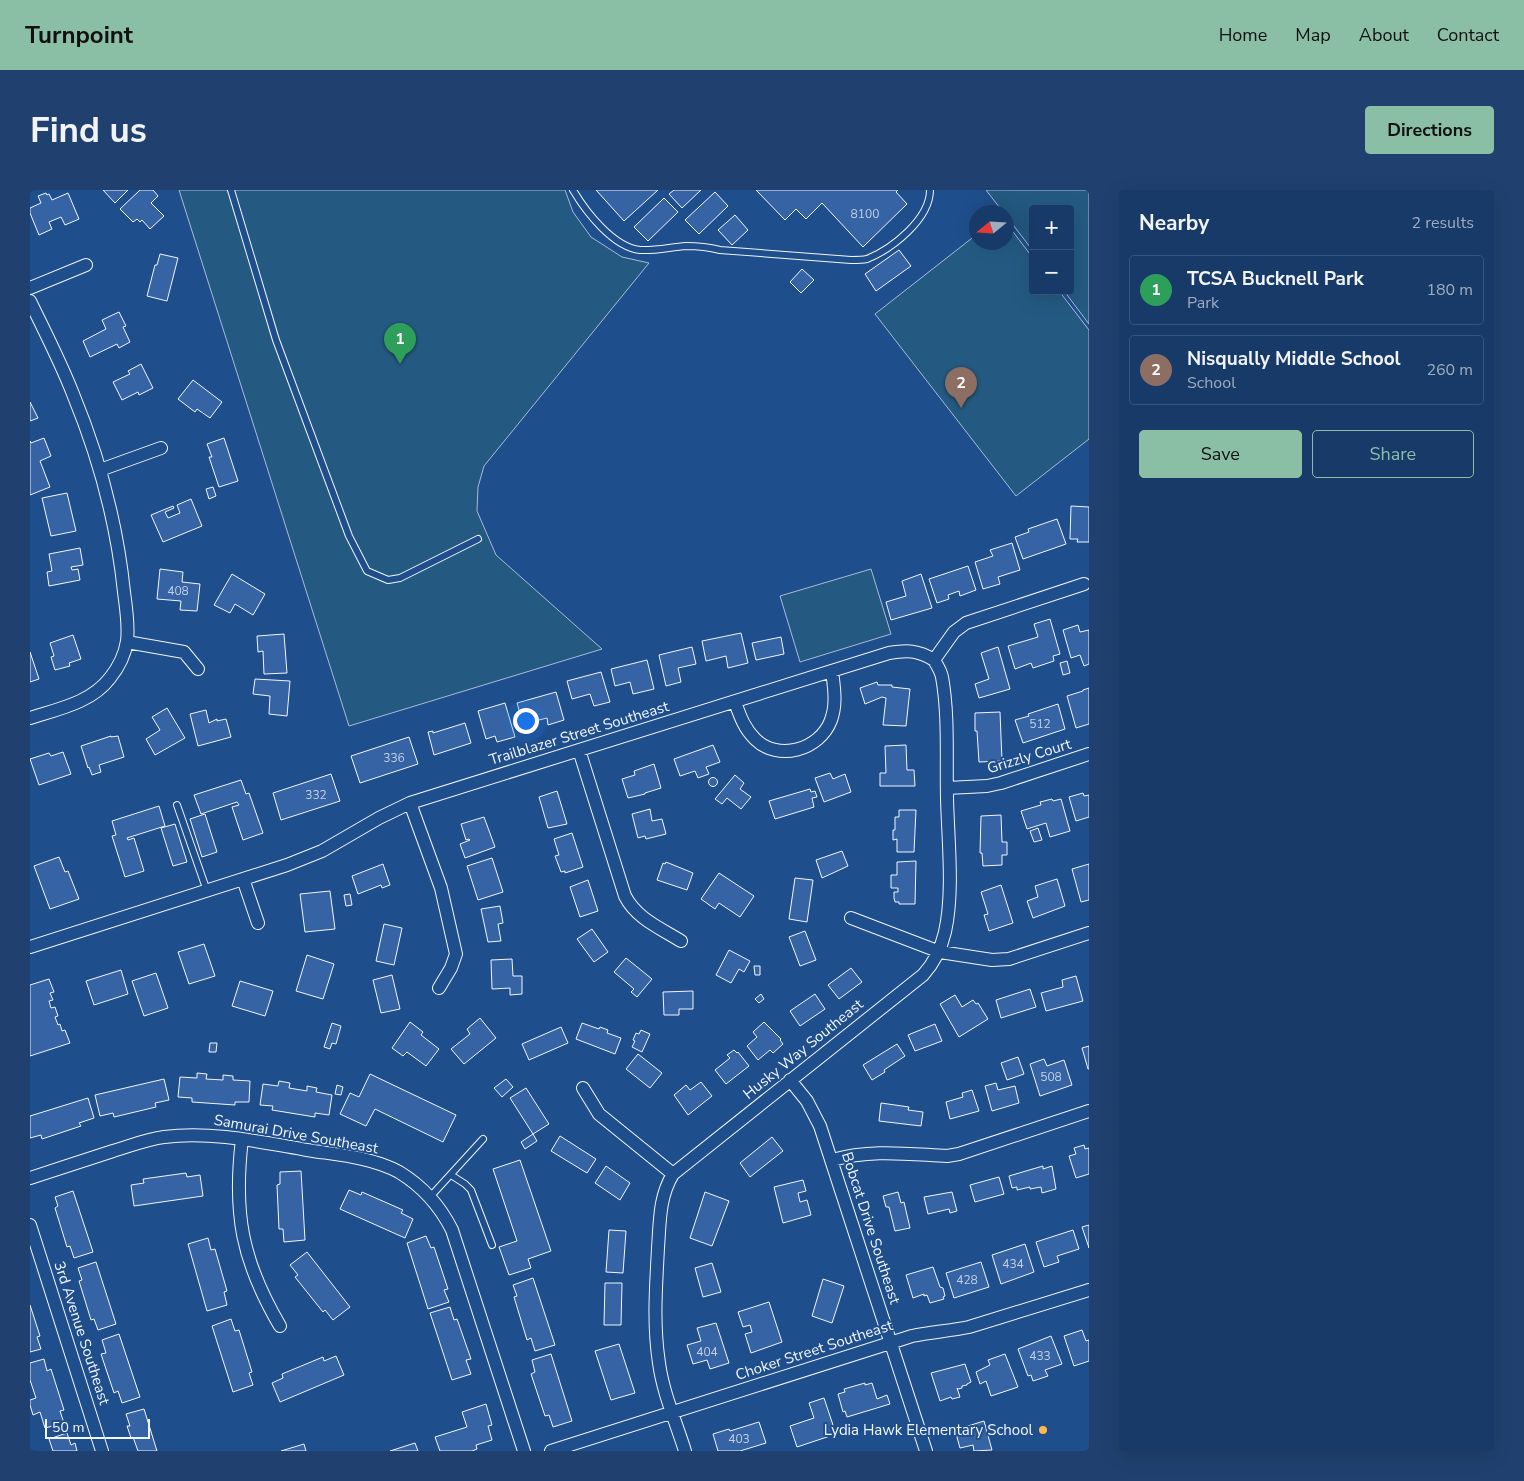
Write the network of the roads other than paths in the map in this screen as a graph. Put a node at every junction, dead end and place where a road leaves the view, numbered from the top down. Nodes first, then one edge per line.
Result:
1 (231, 190) edge
2 (573, 190) edge
3 (930, 190) edge
4 (86, 265) dead end
5 (30, 288) edge
6 (30, 302) edge
7 (161, 448) dead end
8 (100, 470) junction
9 (478, 539) dead end
10 (1084, 584) dead end
11 (126, 642) junction
12 (934, 660) junction
13 (198, 669) dead end
14 (832, 671) junction
15 (735, 702) junction
16 (30, 718) edge
17 (579, 750) junction
18 (1089, 754) edge
19 (947, 788) junction
20 (410, 803) junction
21 (177, 805) dead end
22 (242, 879) junction
23 (207, 891) junction
24 (851, 918) dead end
25 (258, 923) dead end
26 (1089, 933) edge
27 (681, 941) dead end
28 (30, 947) edge
29 (940, 952) junction
30 (439, 988) dead end
31 (790, 1080) junction
32 (583, 1088) dead end
33 (1089, 1111) edge
34 (242, 1139) junction
35 (483, 1139) dead end
36 (832, 1160) junction
37 (673, 1174) junction
38 (451, 1175) junction
39 (30, 1178) edge
40 (430, 1197) junction
41 (30, 1225) edge
42 (492, 1245) dead end
43 (1089, 1290) edge
44 (280, 1326) dead end
45 (891, 1343) junction
46 (673, 1413) junction
47 (102, 1451) edge
48 (524, 1451) edge
49 (551, 1451) edge
50 (685, 1451) edge
51 (926, 1451) edge

1 - 9 lane
2 - 3 lane
4 - 5 street
6 - 8 street
7 - 8 street
8 - 11 street
10 - 12 street
11 - 13 street
11 - 16 street
12 - 14 street, Trailblazer Street Southeast
12 - 19 street, Husky Way Southeast
14 - 15 street, Trailblazer Street Southeast
14 - 15 street
15 - 17 street, Trailblazer Street Southeast
17 - 20 street, Trailblazer Street Southeast
17 - 27 street
18 - 19 street, Grizzly Court
19 - 29 street, Husky Way Southeast
20 - 22 street, Trailblazer Street Southeast
20 - 30 street
21 - 23 lane
22 - 23 street, Trailblazer Street Southeast
22 - 25 street
23 - 28 street, Trailblazer Street Southeast
24 - 29 street
26 - 29 street
29 - 31 street, Husky Way Southeast
31 - 36 street, Bobcat Drive Southeast
31 - 37 street, Husky Way Southeast
32 - 37 street
33 - 36 street
34 - 39 street, Samurai Drive Southeast
34 - 40 street, Samurai Drive Southeast
34 - 44 street
35 - 38 lane
36 - 45 street, Bobcat Drive Southeast
37 - 46 street, Husky Way Southeast
38 - 40 lane
38 - 42 lane
40 - 48 street, Samurai Drive Southeast
41 - 47 street, 3rd Avenue Southeast
43 - 45 street, Choker Street Southeast
45 - 46 street, Choker Street Southeast
45 - 51 street, Bobcat Drive Southeast
46 - 49 street, Choker Street Southeast
46 - 50 street, Husky Way Southeast

